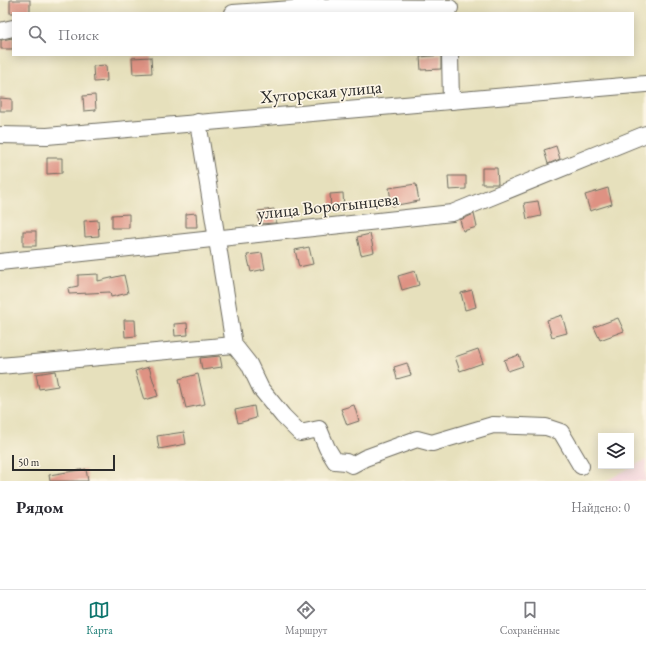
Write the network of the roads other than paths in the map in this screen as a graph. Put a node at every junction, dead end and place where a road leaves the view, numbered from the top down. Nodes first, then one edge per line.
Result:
1 (450, 7) edge
2 (248, 12) edge
3 (12, 28) edge
4 (0, 31) edge
5 (450, 56) edge
6 (646, 84) edge
7 (451, 100) junction
8 (198, 122) junction
9 (646, 134) edge
10 (0, 135) edge
11 (217, 239) junction
12 (0, 262) edge
13 (234, 346) junction
14 (0, 366) edge
15 (581, 466) dead end

1 - 2 street
3 - 4 street
5 - 7 street
6 - 7 street, Хуторская улица
7 - 8 street, Хуторская улица
8 - 10 street, Хуторская улица
8 - 11 street
9 - 11 street, улица Воротынцева
11 - 12 street, улица Воротынцева
11 - 13 street
13 - 14 street
13 - 15 street

